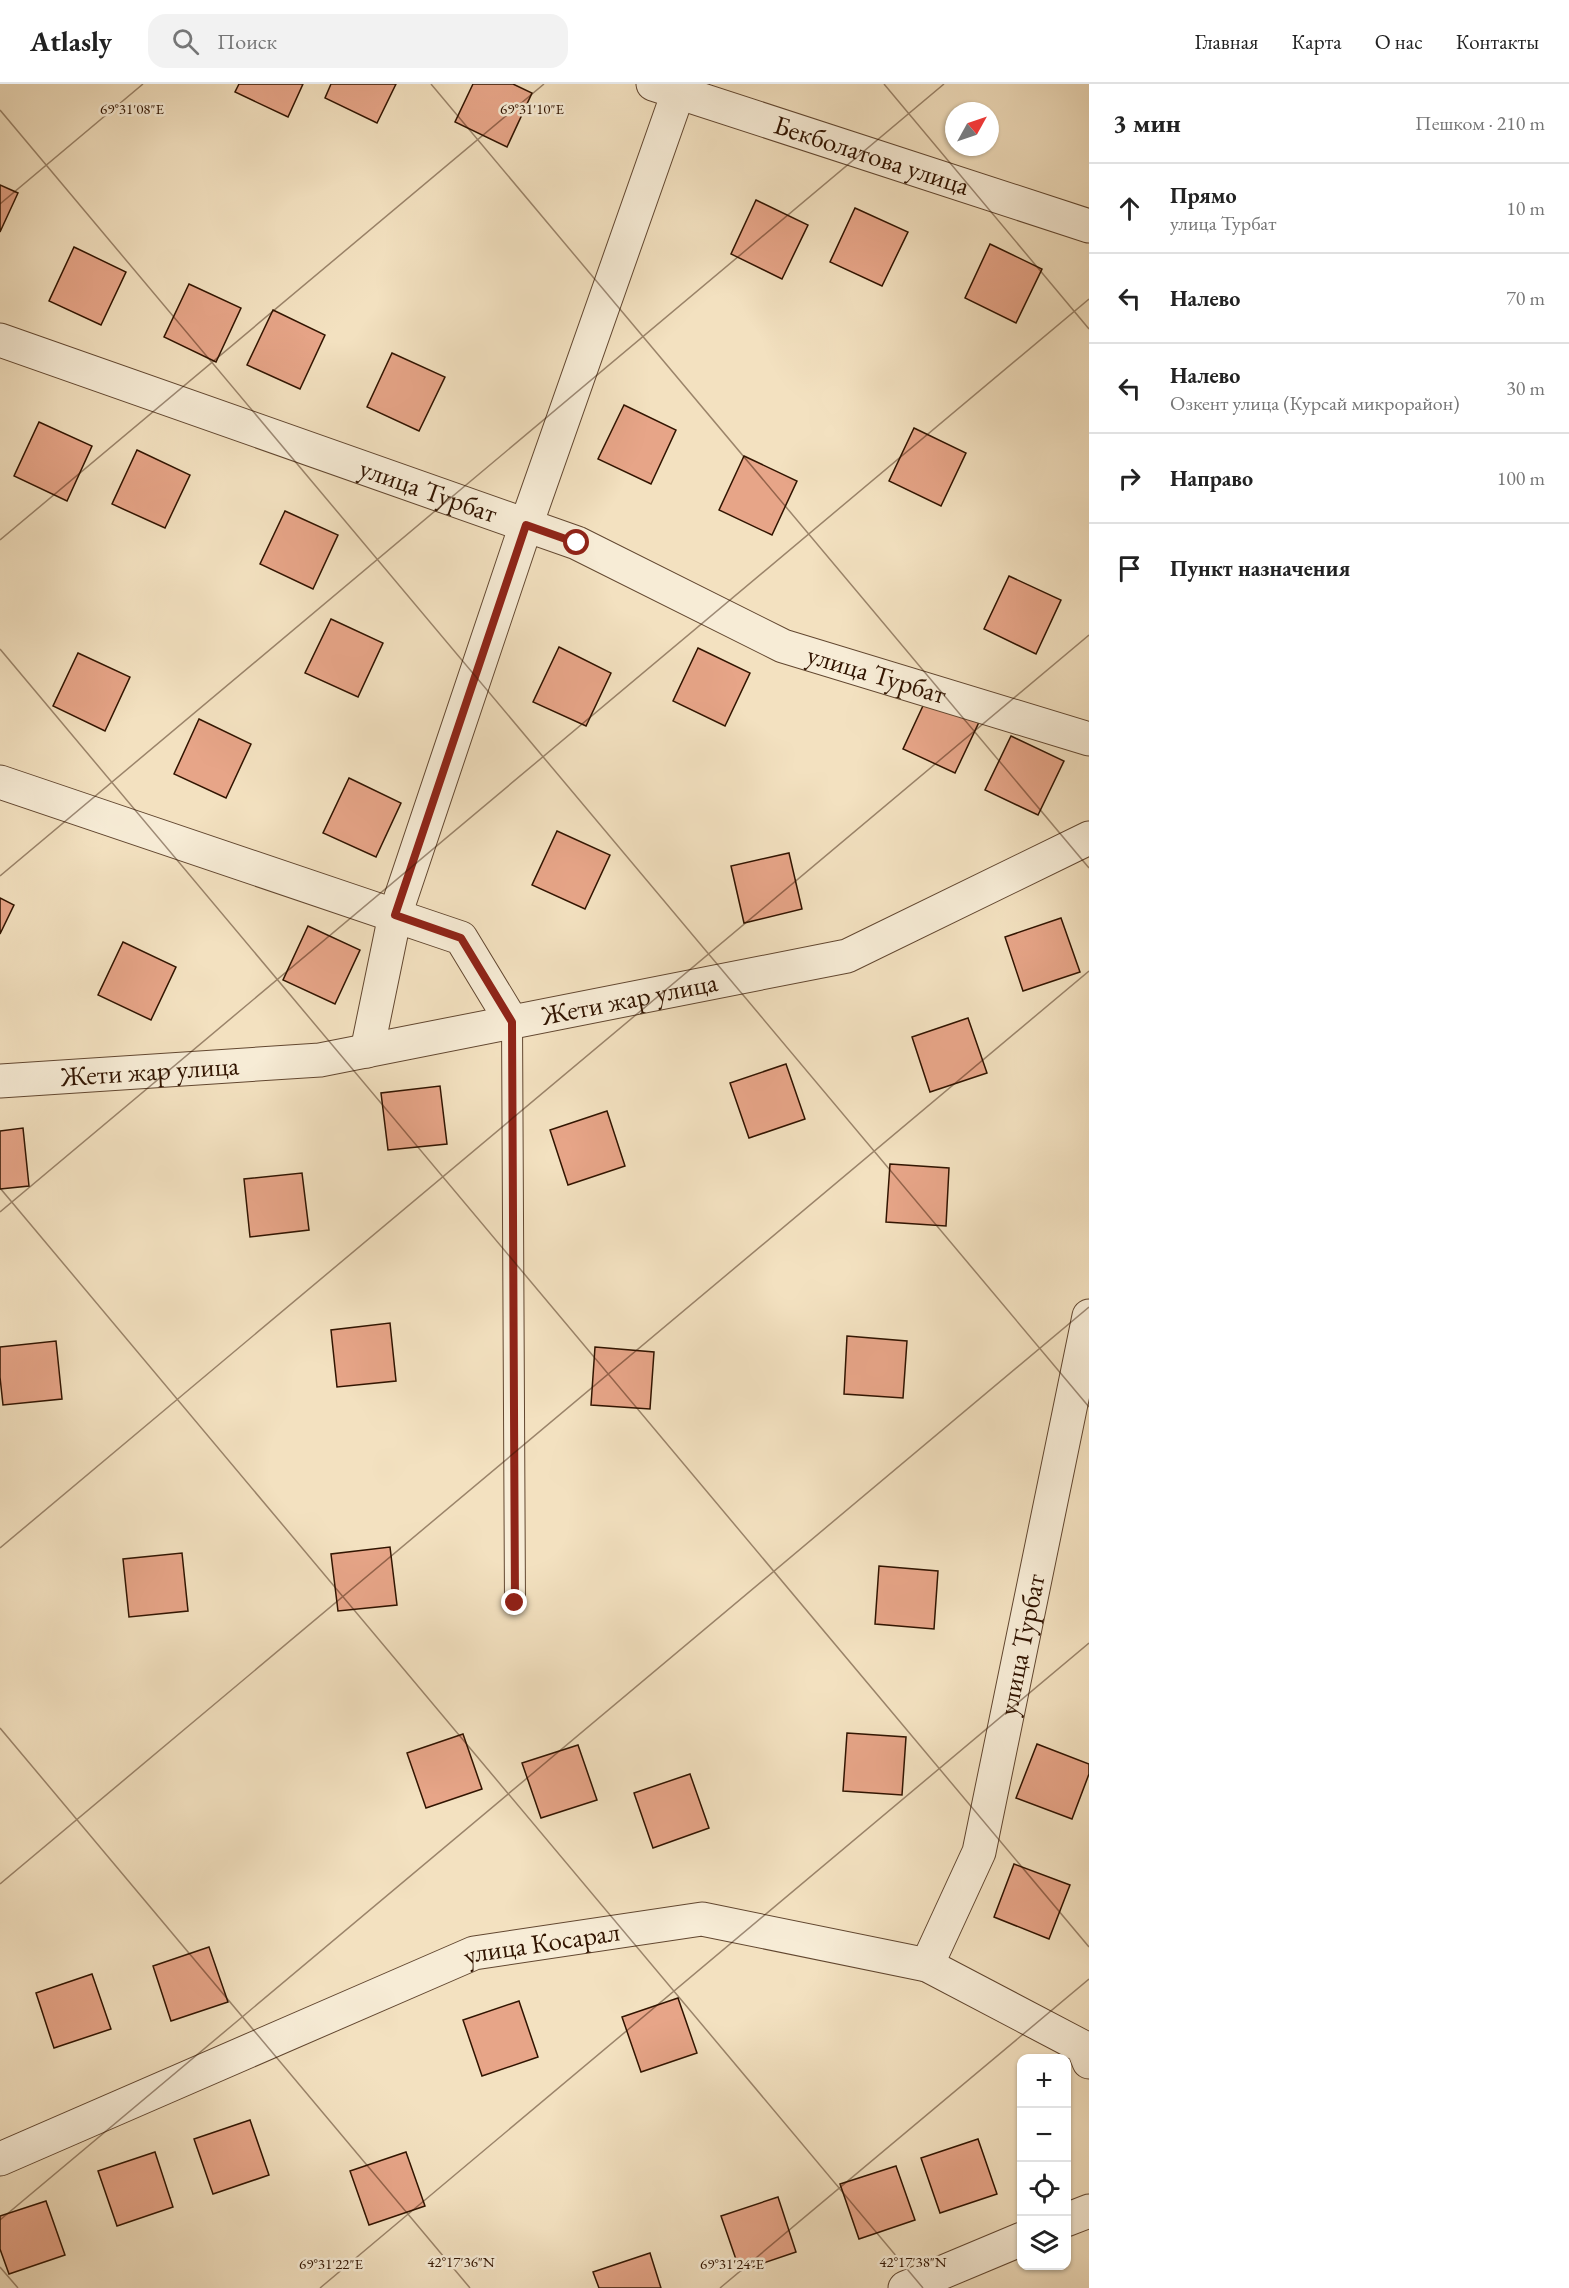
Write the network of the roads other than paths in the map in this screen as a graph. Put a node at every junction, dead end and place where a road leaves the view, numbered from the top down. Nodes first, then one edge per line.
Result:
1 (665, 88) edge
2 (1089, 226) edge
3 (0, 340) edge
4 (526, 525) junction
5 (1089, 740) edge
6 (0, 782) edge
7 (1089, 838) edge
8 (395, 915) junction
9 (512, 1022) junction
10 (367, 1051) junction
11 (0, 1081) edge
12 (1089, 1316) edge
13 (515, 1603) dead end
14 (927, 1965) junction
15 (1089, 2062) edge
16 (0, 2159) edge
17 (1089, 2211) edge
18 (1071, 2218) edge
19 (1017, 2241) edge
20 (905, 2288) edge

1 - 2 street, Бекболатова улица
1 - 4 street
3 - 4 street, улица Турбат
4 - 5 street, улица Турбат
4 - 8 street
6 - 8 street
7 - 9 street, Жети жар улица
8 - 9 street
8 - 10 street
9 - 10 street, Жети жар улица
9 - 13 lane
10 - 11 street, Жети жар улица
12 - 14 street, улица Турбат
14 - 15 street, улица Косарал
14 - 16 street, улица Косарал
17 - 18 street
19 - 20 street

